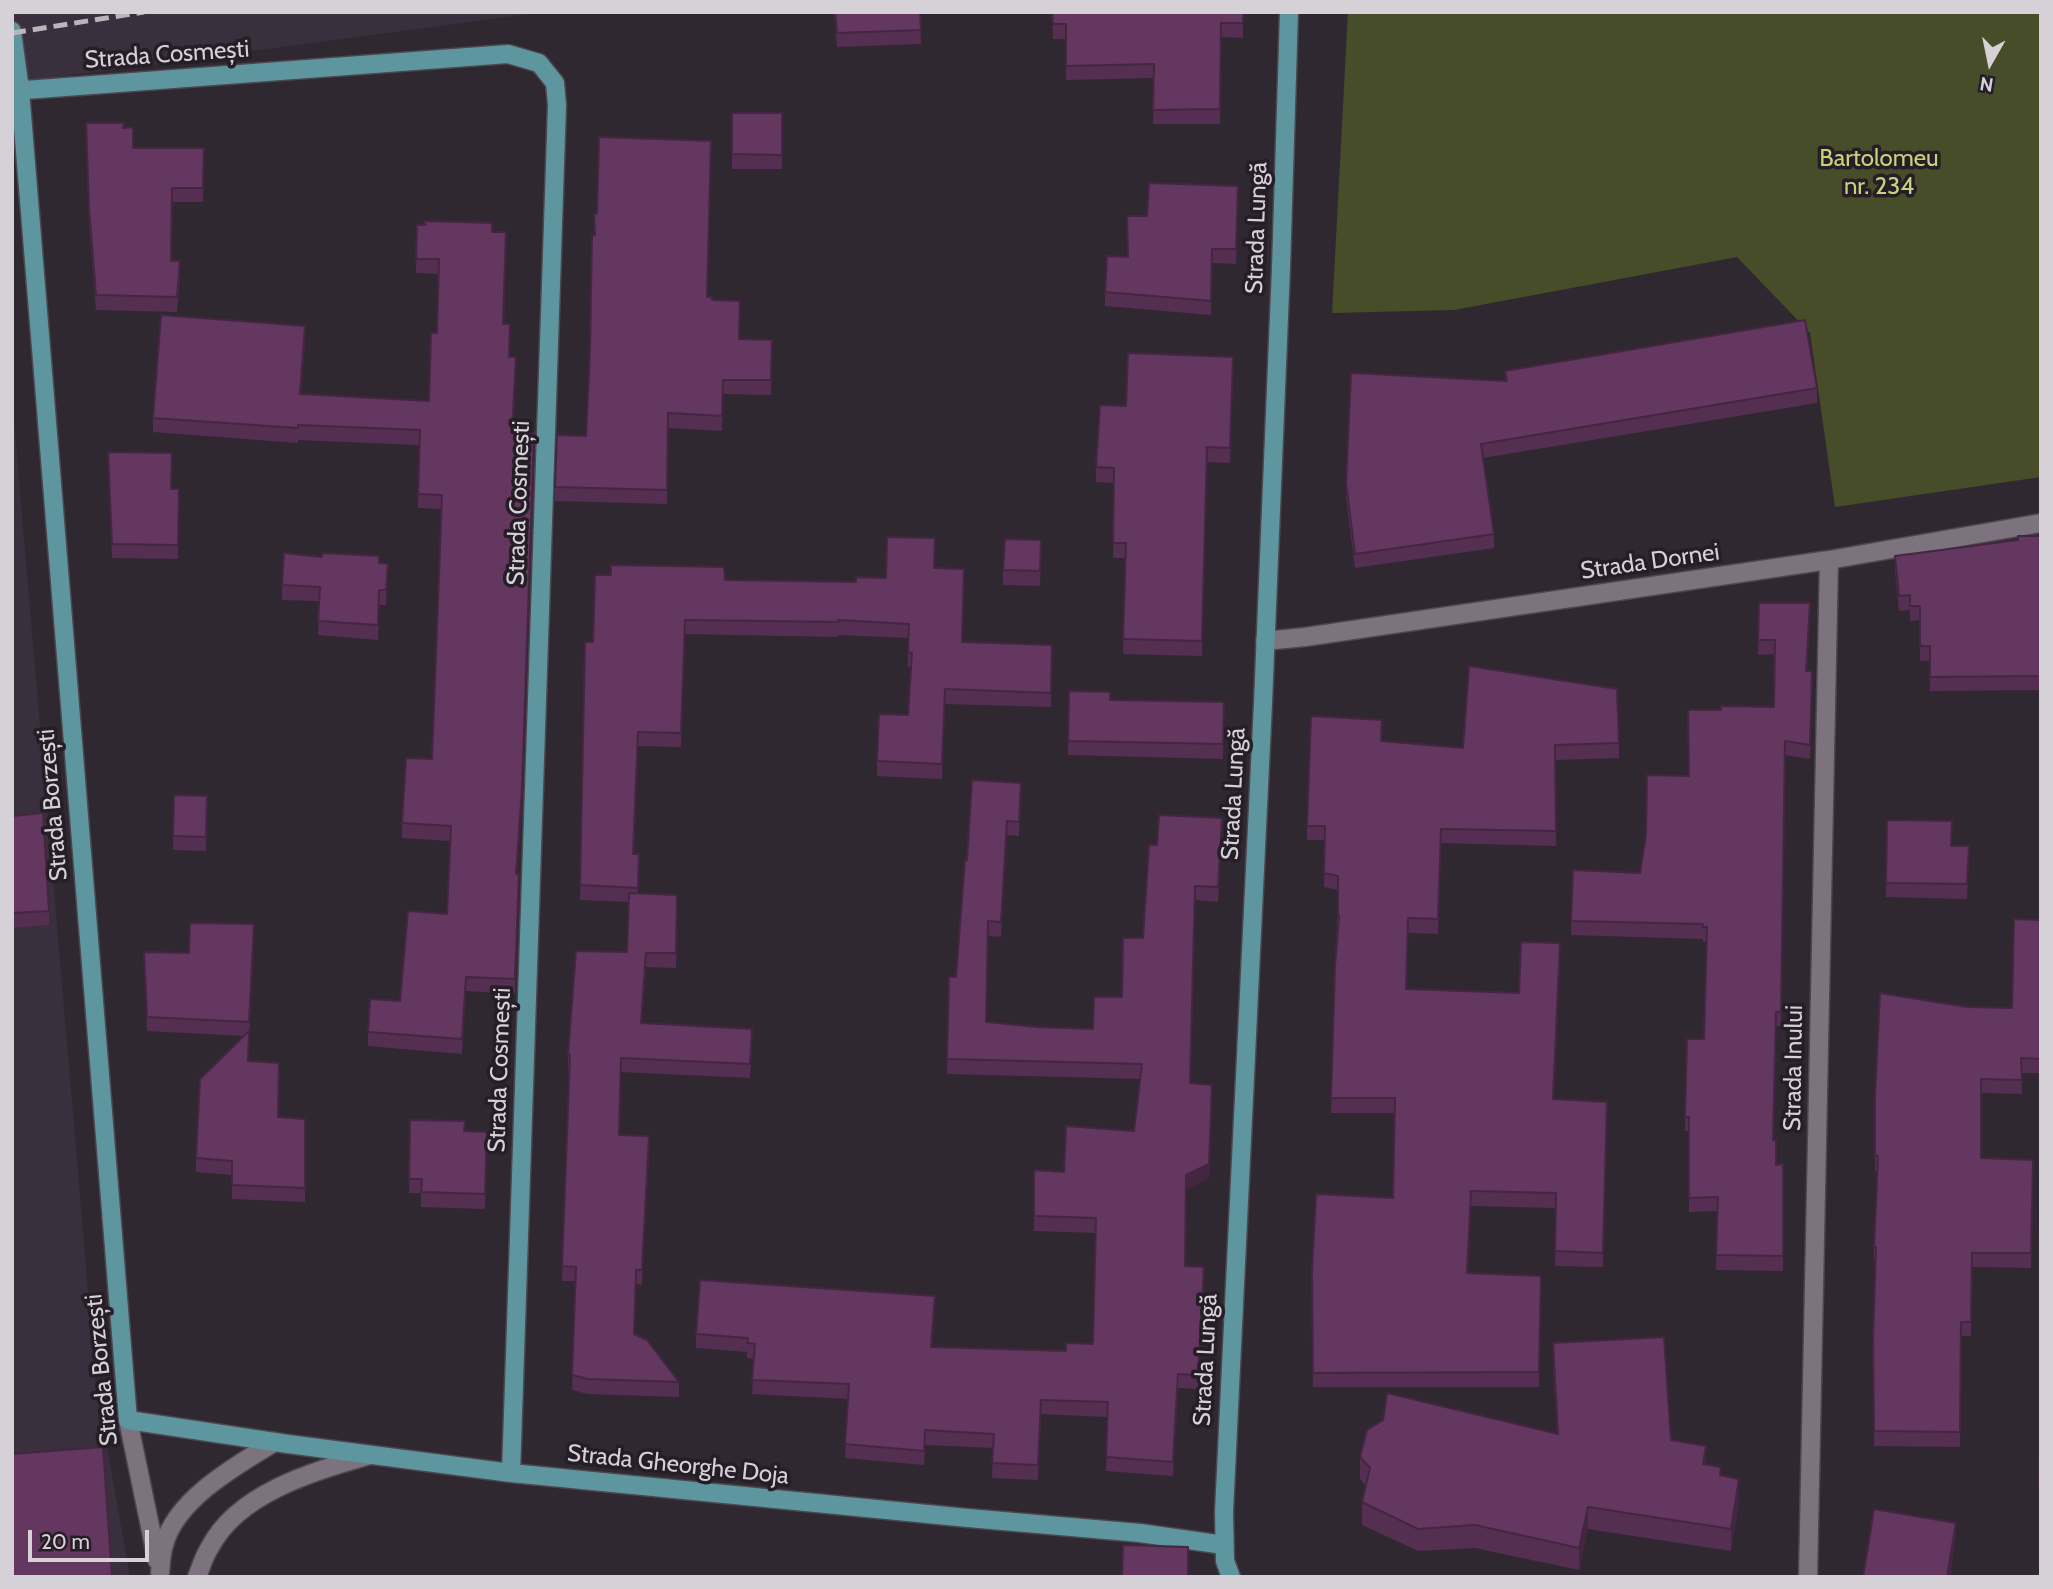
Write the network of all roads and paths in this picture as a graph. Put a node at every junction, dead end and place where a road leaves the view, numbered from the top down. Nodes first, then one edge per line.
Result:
1 (1289, 12) edge
2 (12, 31) edge
3 (16, 90) edge
4 (2041, 523) edge
5 (1829, 560) junction
6 (1265, 641) junction
7 (128, 1420) junction
8 (275, 1442) junction
9 (370, 1455) junction
10 (511, 1472) junction
11 (1224, 1545) junction
12 (160, 1575) edge
13 (197, 1577) edge
14 (1231, 1577) edge
15 (1808, 1577) edge

1 - 6 main road, Strada Lungă
2 - 3 main road, Strada Borzești
3 - 7 main road, Strada Borzești
3 - 10 main road, Strada Cosmești
4 - 5 street, Strada Dornei
5 - 6 street, Strada Dornei
5 - 15 street, Strada Inului
6 - 11 main road, Strada Lungă
7 - 8 main road, Strada Gheorghe Doja
7 - 12 street, Strada Borzești
8 - 9 main road, Strada Gheorghe Doja
8 - 12 street, Strada Borzești
9 - 10 main road, Strada Gheorghe Doja
9 - 13 street
10 - 11 main road, Strada Gheorghe Doja
11 - 14 main road, Strada Lungă

